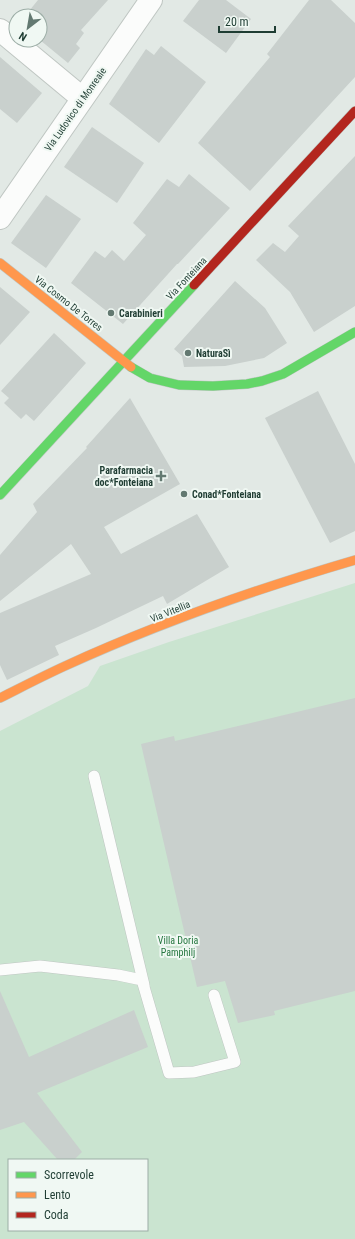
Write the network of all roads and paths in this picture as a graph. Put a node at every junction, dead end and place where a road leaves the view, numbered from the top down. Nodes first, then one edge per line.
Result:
1 (151, 0) edge
2 (0, 30) edge
3 (82, 98) junction
4 (355, 111) edge
5 (0, 218) edge
6 (0, 264) edge
7 (355, 332) edge
8 (124, 361) junction
9 (0, 495) edge
10 (355, 560) edge
11 (0, 698) edge
12 (94, 776) dead end
13 (0, 970) edge
14 (144, 986) junction
15 (214, 995) dead end

1 - 3 street, Via Ludovico di Monreale
2 - 3 street
3 - 5 street, Via Ludovico di Monreale
4 - 8 street, Via Fonteiana
6 - 8 street, Via Cosmo De Torres
7 - 8 street, Via Cosmo De Torres
8 - 9 street, Via Fonteiana
10 - 11 street, Via Vitellia
12 - 14 lane
13 - 14 lane
14 - 15 lane

